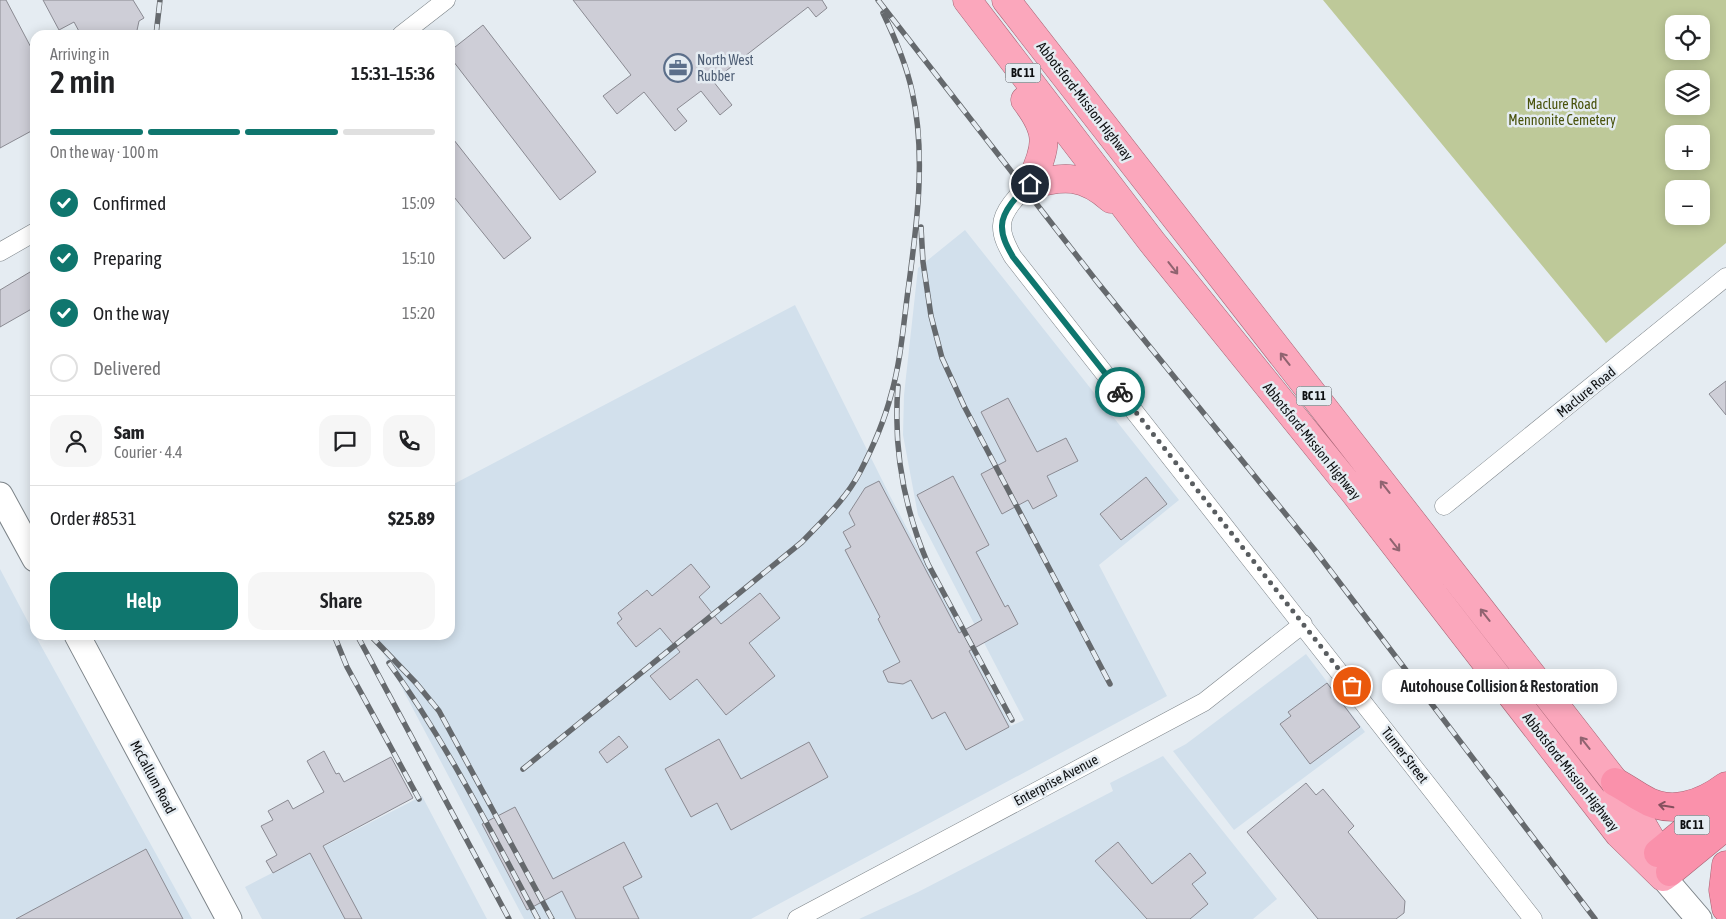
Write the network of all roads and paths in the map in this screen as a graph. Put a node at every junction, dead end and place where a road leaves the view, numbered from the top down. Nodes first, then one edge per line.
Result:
1 (446, 0) edge
2 (947, 0) edge
3 (967, 0) edge
4 (1006, 0) edge
5 (407, 30) edge
6 (1030, 184) junction
7 (30, 235) edge
8 (1152, 242) junction
9 (0, 252) edge
10 (1726, 277) edge
11 (0, 496) edge
12 (1444, 506) dead end
13 (30, 549) edge
14 (1303, 624) junction
15 (80, 640) edge
16 (1615, 782) junction
17 (1726, 786) edge
18 (1726, 797) edge
19 (1726, 826) edge
20 (1726, 865) edge
21 (1660, 866) junction
22 (1726, 908) edge
23 (229, 919) edge
24 (797, 919) edge
25 (1533, 919) edge
26 (1699, 919) edge

1 - 5 street
2 - 6 highway
3 - 8 highway, Abbotsford-Mission Highway / BC 11
16 -> 4 highway, Abbotsford-Mission Highway / BC 11
6 - 8 highway
6 - 14 street, Turner Street
7 - 9 street
8 -> 21 highway, Abbotsford-Mission Highway / BC 11
10 - 12 street, Maclure Road
11 - 13 main road
14 - 24 street, Enterprise Avenue
14 - 25 street, Turner Street
15 - 23 main road, McCallum Road
17 -> 16 highway
16 - 21 highway, Abbotsford-Mission Highway / BC 11
18 - 21 highway, BC 11
19 - 21 highway, BC 11
20 - 22 highway
21 - 26 main road

